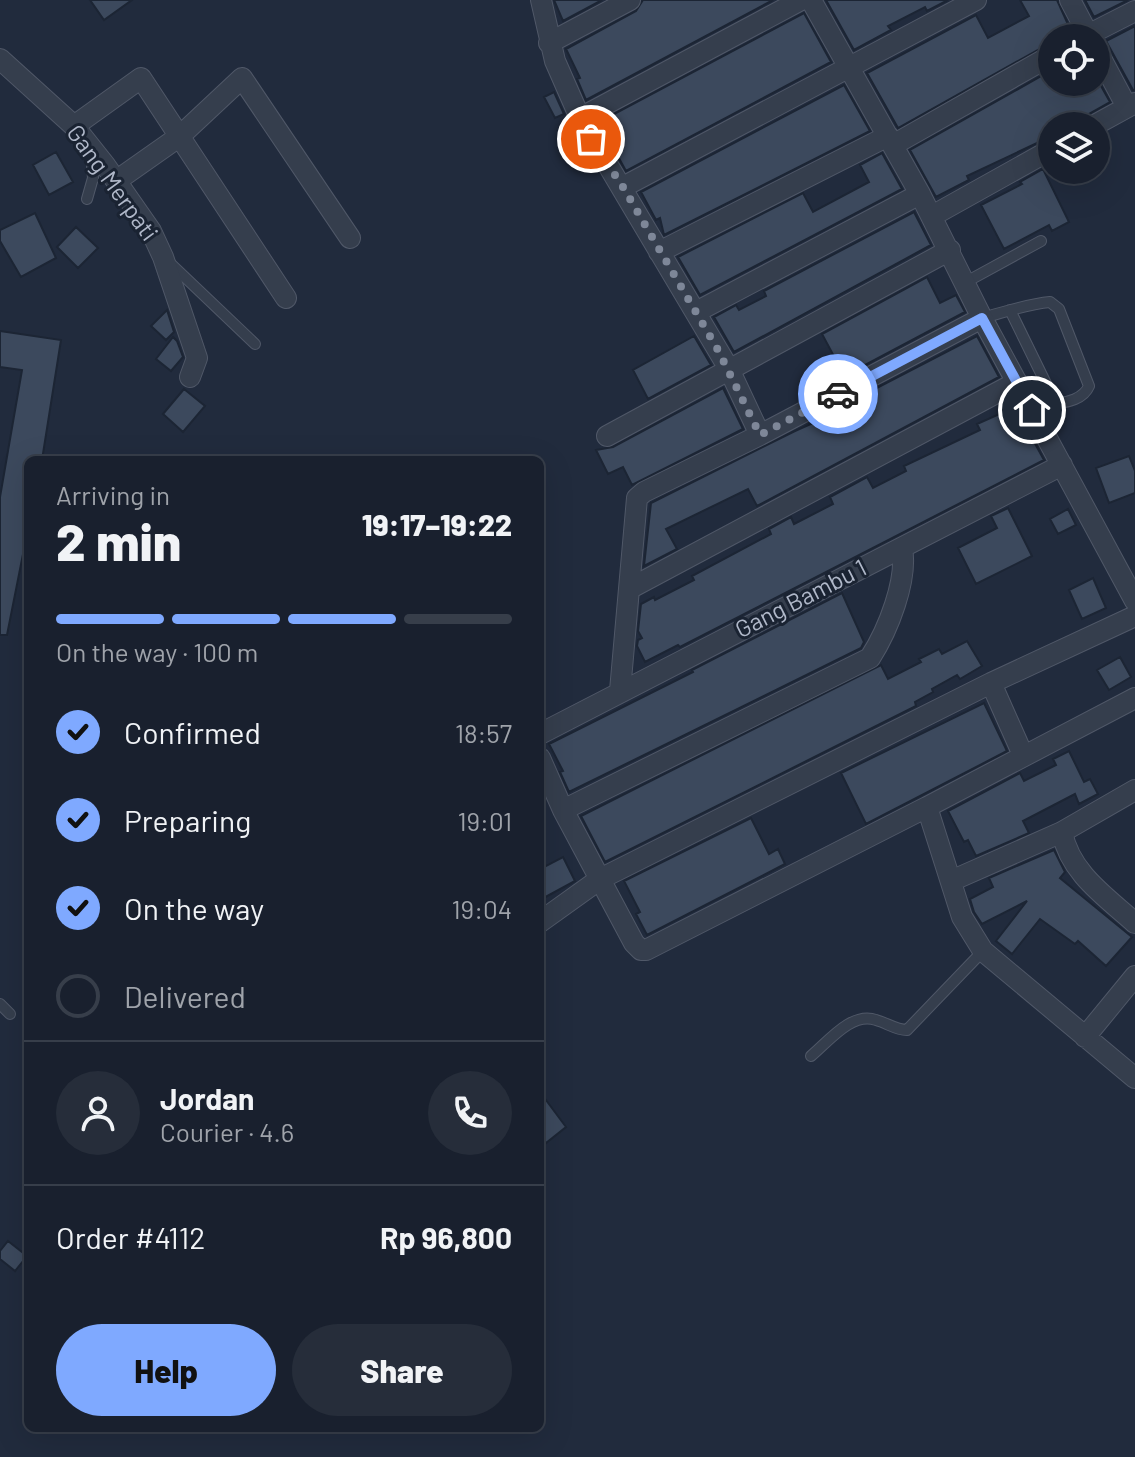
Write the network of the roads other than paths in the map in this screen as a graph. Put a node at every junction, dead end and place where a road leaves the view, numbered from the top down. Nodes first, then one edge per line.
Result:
1 (541, 0) edge
2 (630, 0) edge
3 (801, 0) edge
4 (811, 0) edge
5 (976, 0) edge
6 (1070, 0) edge
7 (1135, 11) edge
8 (1081, 24) edge
9 (1110, 27) edge
10 (549, 43) junction
11 (0, 59) edge
12 (1038, 62) edge
13 (850, 68) junction
14 (1110, 72) edge
15 (1131, 105) edge
16 (1110, 117) edge
17 (580, 118) junction
18 (74, 126) junction
19 (180, 136) junction
20 (890, 140) junction
21 (91, 147) junction
22 (1038, 157) edge
23 (116, 181) junction
24 (623, 187) junction
25 (920, 194) junction
26 (87, 199) dead end
27 (932, 216) junction
28 (350, 238) dead end
29 (1041, 241) dead end
30 (950, 250) junction
31 (659, 252) junction
32 (163, 257) junction
33 (966, 282) junction
34 (286, 298) dead end
35 (1010, 310) junction
36 (696, 312) junction
37 (982, 318) junction
38 (255, 344) dead end
39 (729, 369) junction
40 (190, 377) dead end
41 (1017, 382) junction
42 (760, 435) junction
43 (607, 436) dead end
44 (1062, 465) junction
45 (902, 548) junction
46 (629, 589) junction
47 (1135, 601) edge
48 (1135, 616) edge
49 (991, 683) junction
50 (620, 691) junction
51 (1135, 698) edge
52 (544, 732) edge
53 (1023, 755) junction
54 (544, 767) edge
55 (1135, 790) edge
56 (927, 807) junction
57 (563, 810) junction
58 (1062, 832) junction
59 (600, 879) junction
60 (951, 881) junction
61 (544, 919) edge
62 (1135, 923) edge
63 (983, 951) junction
64 (1135, 976) edge
65 (0, 1004) edge
66 (10, 1014) dead end
67 (1085, 1037) junction
68 (811, 1056) dead end
69 (1135, 1078) edge

1 - 10 street
2 - 10 street
3 - 17 street
4 - 13 street
5 - 13 street
6 - 8 street
7 - 9 street
10 - 17 street
11 - 18 street, Gang Merpati
12 - 20 street
13 - 20 street
13 - 24 street
14 - 15 street
15 - 16 street
17 - 24 street
18 - 19 street
18 - 21 street, Gang Merpati
19 - 23 street
19 - 28 street
19 - 34 street
20 - 25 street
20 - 31 street
21 - 23 street, Gang Merpati
21 - 26 lane
22 - 27 street
23 - 32 street, Gang Merpati
24 - 31 street
25 - 27 street
25 - 36 street
27 - 30 street
29 - 33 lane
30 - 33 street
30 - 39 street
31 - 36 street
32 - 38 lane
32 - 40 street, Gang Merpati
33 - 37 street
35 - 35 lane
35 - 37 lane
36 - 39 street
37 - 41 street
37 - 42 street
39 - 42 street
39 - 43 street
41 - 44 street
41 - 46 street
42 - 46 street
44 - 45 street, Gang Bambu 1
44 - 47 street
45 - 50 street, Gang Bambu 1
45 - 57 street
46 - 50 street
48 - 49 street
49 - 53 street
49 - 59 street
50 - 52 street, Gang Bambu 1
51 - 53 street
53 - 56 street
54 - 57 street
55 - 58 street
56 - 59 street
56 - 60 street
57 - 59 street
58 - 60 street
58 - 62 street
59 - 61 street
60 - 63 street
63 - 67 street
63 - 68 lane
64 - 67 street
65 - 66 lane
67 - 69 street

